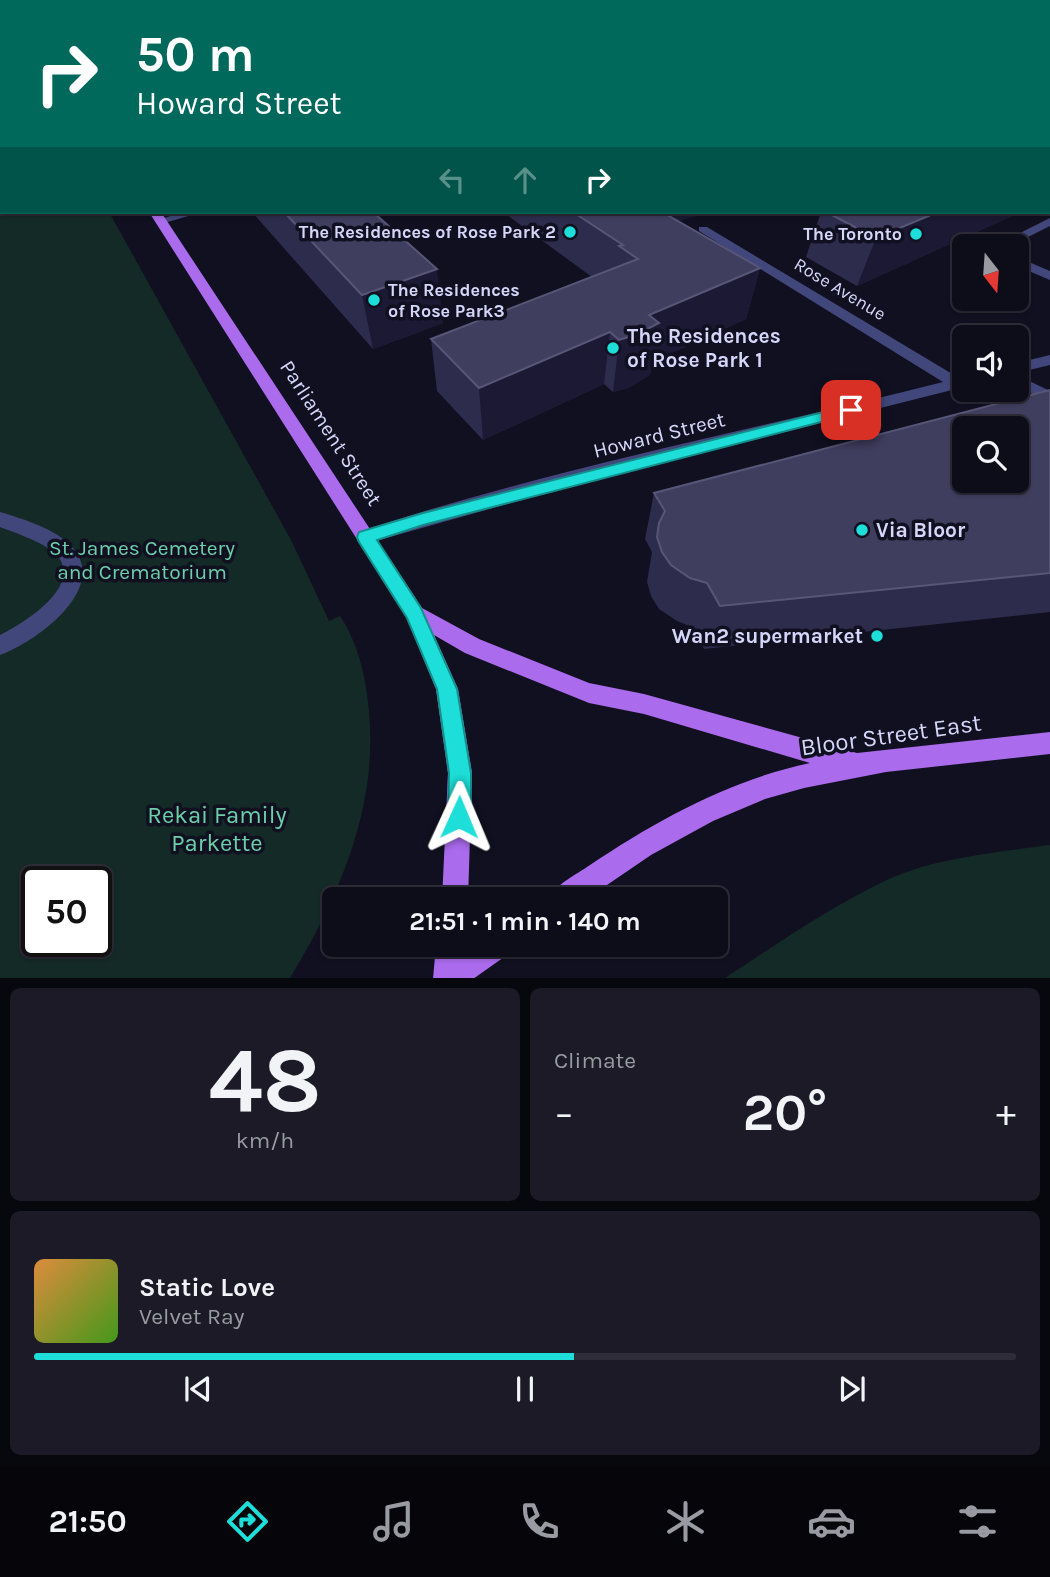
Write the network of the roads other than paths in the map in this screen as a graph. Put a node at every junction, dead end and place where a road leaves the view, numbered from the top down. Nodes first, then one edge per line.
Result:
1 (177, 214) edge
2 (158, 216) edge
3 (1050, 221) edge
4 (703, 229) dead end
5 (1024, 234) edge
6 (1029, 266) edge
7 (1050, 276) edge
8 (1050, 359) edge
9 (1029, 365) edge
10 (952, 377) edge
11 (952, 384) edge
12 (1029, 387) edge
13 (1050, 398) edge
14 (0, 519) edge
15 (365, 537) junction
16 (415, 614) junction
17 (0, 646) edge
18 (1050, 743) edge
19 (857, 765) junction
20 (456, 887) edge
21 (582, 887) edge
22 (449, 957) edge
23 (479, 957) edge
24 (448, 978) edge

1 - 2 street
2 - 15 main road, Parliament Street
3 - 5 street
4 - 10 street, Rose Avenue
6 - 7 street
8 - 9 street
11 - 15 street, Howard Street
12 - 13 street
14 - 17 street
15 - 16 main road, Parliament Street
16 - 19 main road
16 - 20 main road, Parliament Street
18 - 19 main road, Bloor Street East
19 - 21 main road, Bloor Street East
22 - 24 main road
23 - 24 main road

